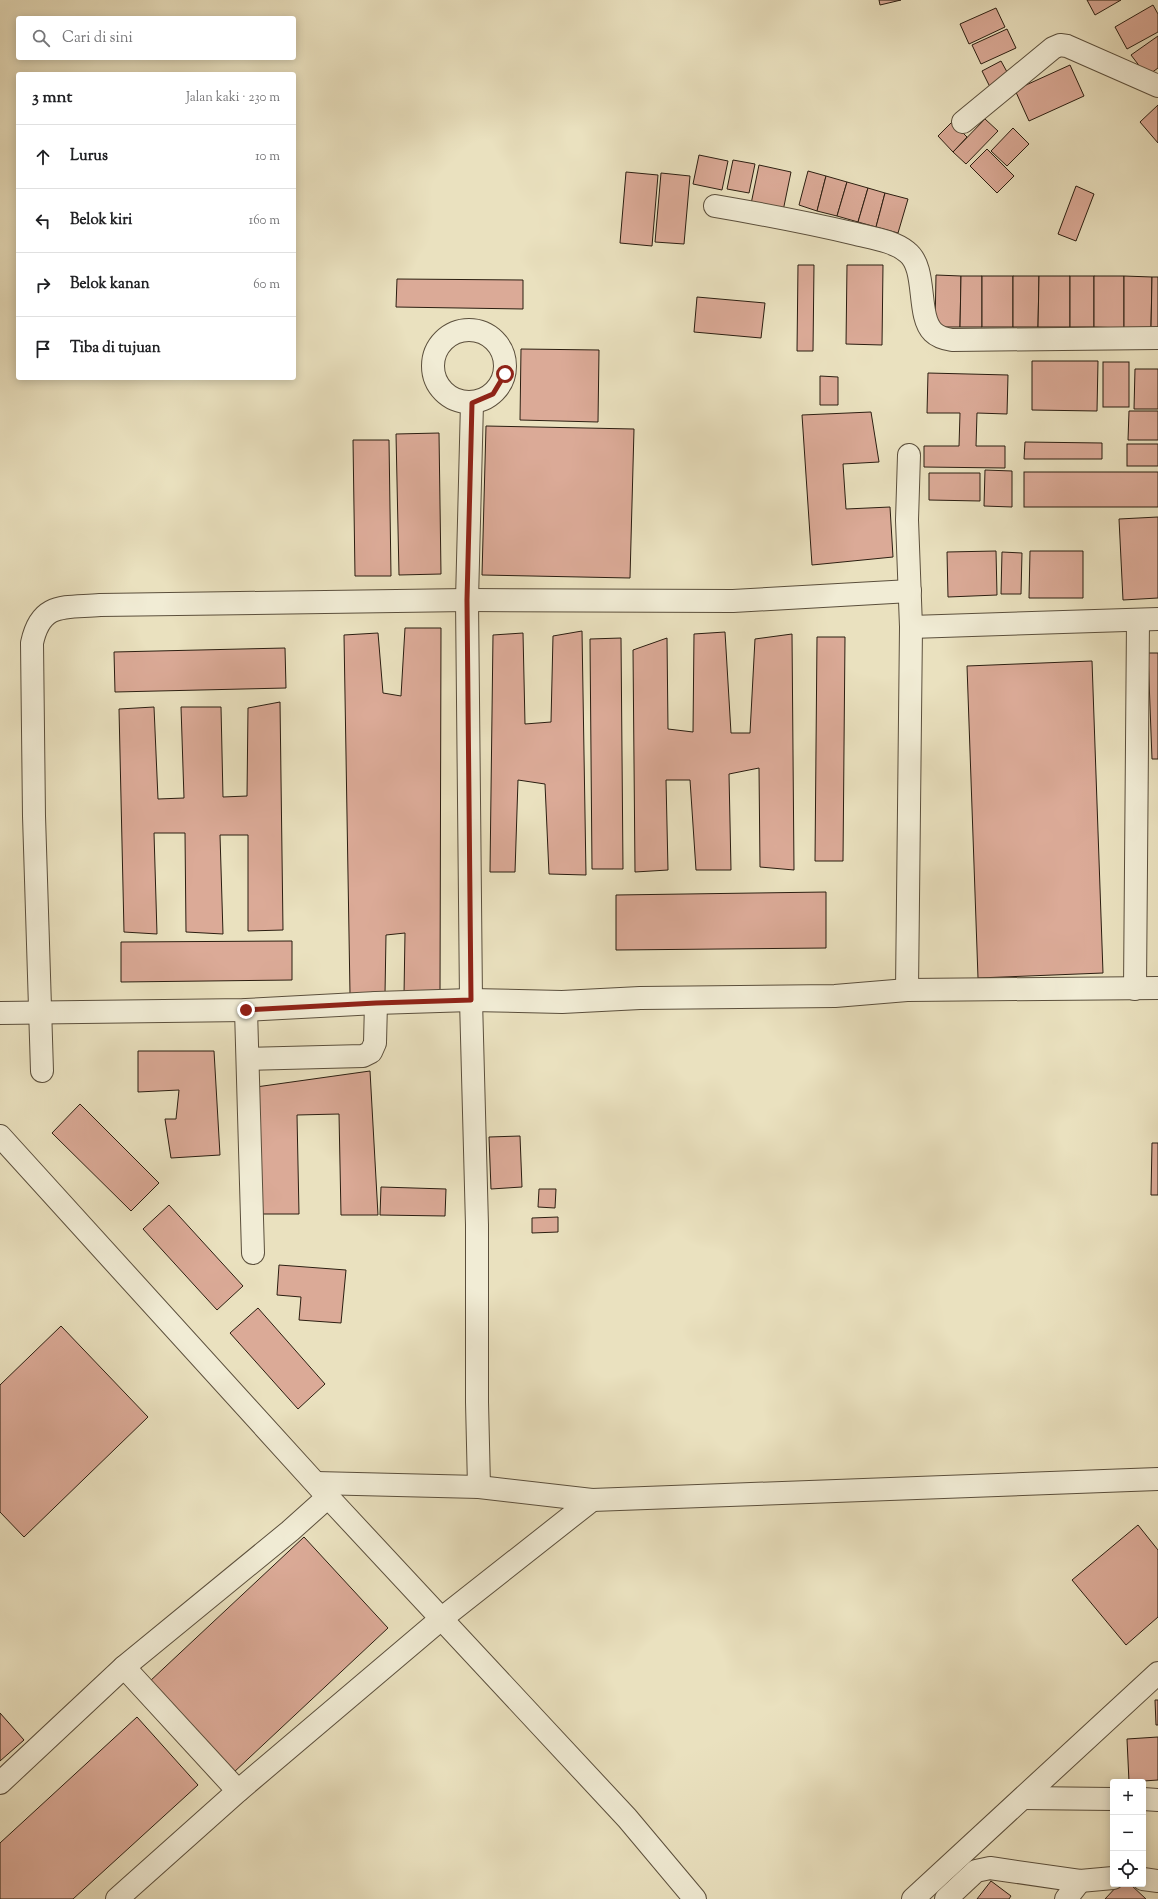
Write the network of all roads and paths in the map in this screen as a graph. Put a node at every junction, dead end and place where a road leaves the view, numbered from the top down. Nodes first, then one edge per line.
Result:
1 (1158, 86) edge
2 (963, 122) dead end
3 (715, 206) dead end
4 (1158, 338) edge
5 (472, 403) dead end
6 (908, 455) dead end
7 (910, 591) junction
8 (467, 600) junction
9 (1148, 620) edge
10 (911, 627) junction
11 (1158, 988) edge
12 (1135, 989) junction
13 (907, 990) junction
14 (471, 1000) junction
15 (376, 1003) junction
16 (246, 1010) junction
17 (0, 1013) edge
18 (40, 1014) junction
19 (248, 1059) junction
20 (42, 1071) dead end
21 (0, 1136) edge
22 (253, 1253) dead end
23 (1158, 1479) edge
24 (480, 1487) junction
25 (322, 1490) junction
26 (592, 1500) junction
27 (441, 1619) junction
28 (124, 1668) junction
29 (1158, 1673) edge
30 (0, 1783) edge
31 (238, 1791) junction
32 (1023, 1798) junction
33 (1110, 1799) edge
34 (1146, 1799) edge
35 (1158, 1800) edge
36 (1110, 1878) edge
37 (1146, 1879) edge
38 (1080, 1881) junction
39 (1158, 1881) edge
40 (117, 1899) edge
41 (695, 1899) edge
42 (914, 1899) edge
43 (946, 1899) edge
44 (1066, 1899) edge

1 - 2 street
3 - 4 street
5 - 8 street
6 - 7 street
7 - 8 street
7 - 10 street
8 - 14 street
8 - 18 street
9 - 10 street
9 - 12 street
10 - 13 street
11 - 12 street
12 - 13 street
13 - 14 street
14 - 15 street
14 - 24 street
15 - 16 street
15 - 19 street
16 - 18 street
16 - 19 street
17 - 18 street
18 - 20 street
19 - 22 street
21 - 25 street
23 - 26 street
24 - 25 street
24 - 26 street
25 - 27 street
25 - 28 street
26 - 27 street
27 - 31 street
27 - 41 street
28 - 30 street
28 - 31 street
29 - 32 street
31 - 40 street
32 - 33 street
32 - 42 street
34 - 35 street
36 - 38 street
37 - 39 street
38 - 43 street
38 - 44 street

